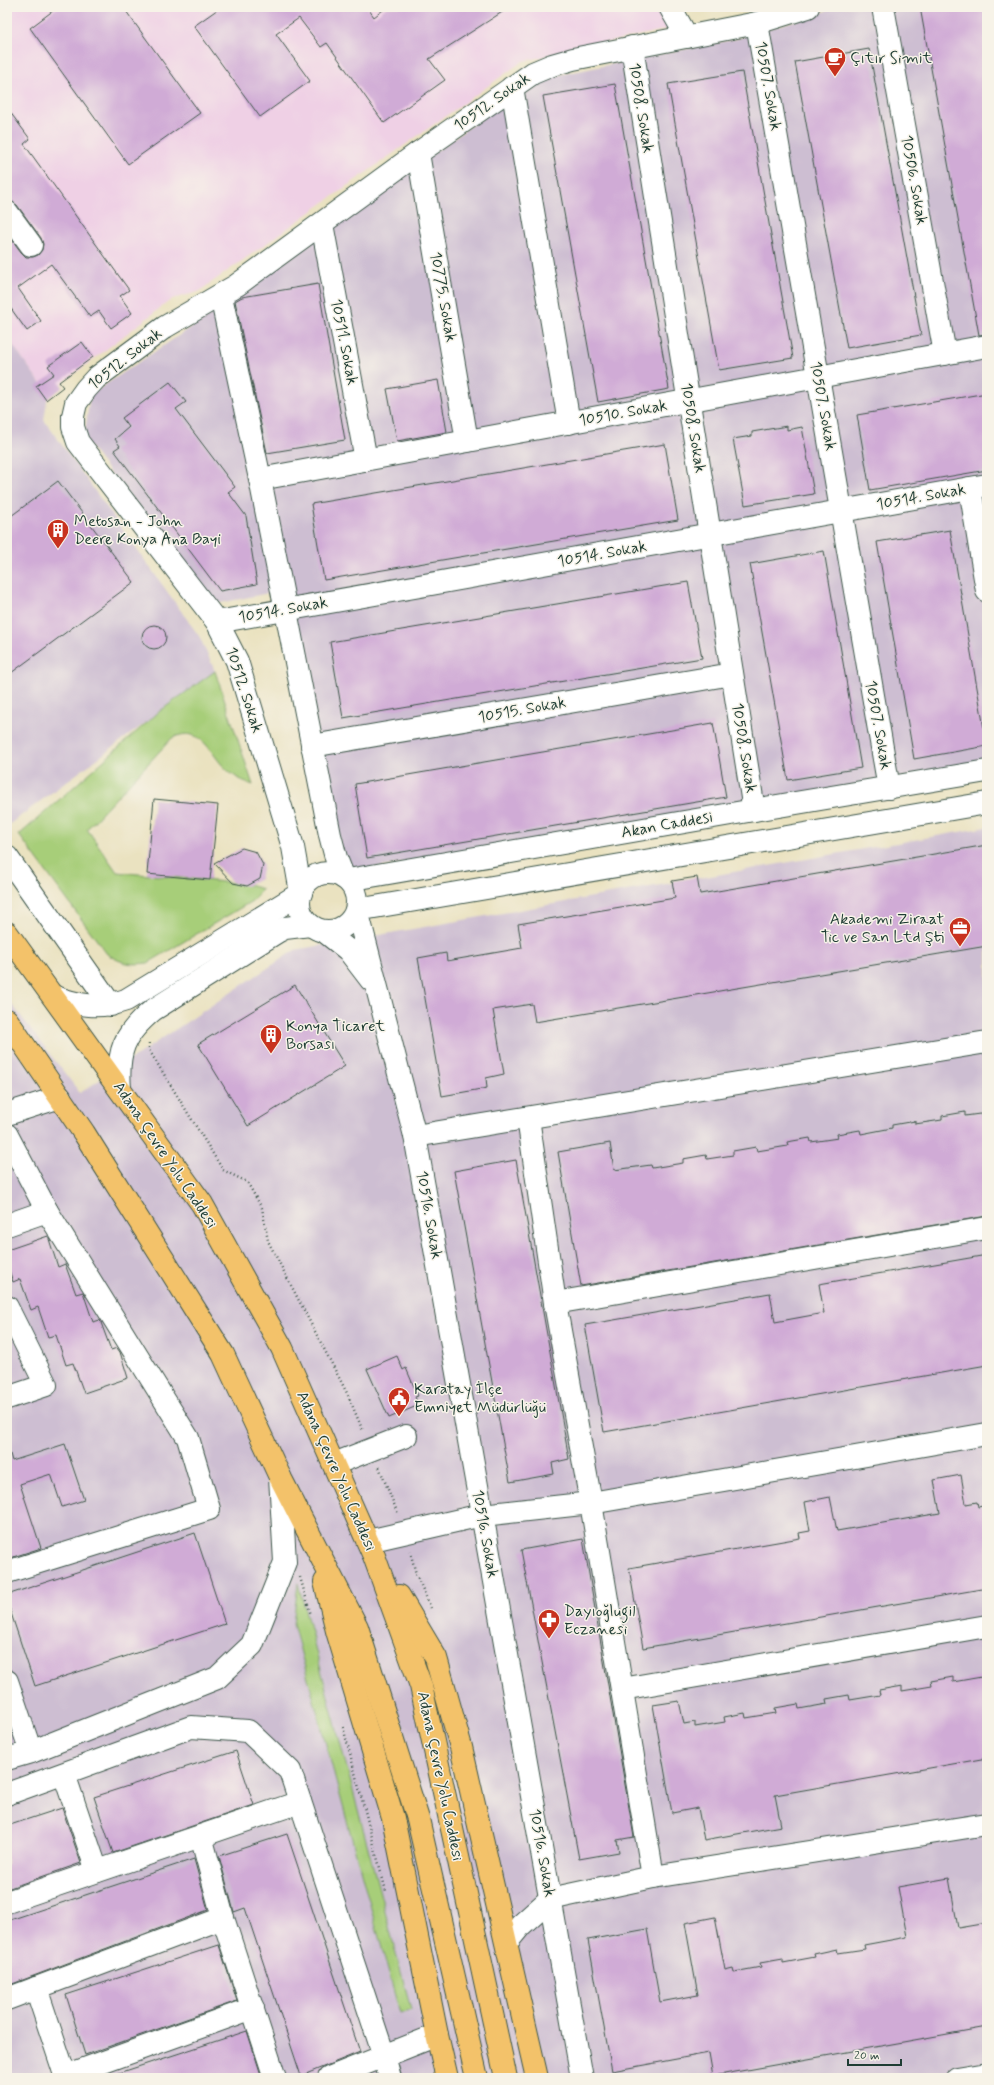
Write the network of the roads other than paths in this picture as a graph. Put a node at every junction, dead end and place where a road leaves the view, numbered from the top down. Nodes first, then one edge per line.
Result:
1 (670, 7) edge
2 (808, 7) edge
3 (883, 7) edge
4 (757, 23) junction
5 (688, 37) junction
6 (632, 47) junction
7 (512, 87) junction
8 (418, 154) junction
9 (7, 212) edge
10 (322, 224) junction
11 (31, 245) dead end
12 (221, 296) junction
13 (987, 346) edge
14 (945, 354) junction
15 (818, 377) junction
16 (688, 401) junction
17 (569, 423) junction
18 (467, 441) junction
19 (366, 460) junction
20 (260, 479) junction
21 (978, 487) edge
22 (841, 511) junction
23 (710, 534) junction
24 (987, 592) edge
25 (285, 610) junction
26 (217, 622) junction
27 (732, 674) junction
28 (312, 746) junction
29 (987, 771) edge
30 (889, 788) junction
31 (987, 803) edge
32 (754, 810) junction
33 (7, 857) edge
34 (346, 879) junction
35 (301, 893) junction
36 (356, 910) junction
37 (317, 928) junction
38 (7, 933) edge
39 (379, 993) junction
40 (53, 996) junction
41 (111, 1005) junction
42 (7, 1020) edge
43 (987, 1042) edge
44 (120, 1089) junction
45 (60, 1097) junction
46 (7, 1114) edge
47 (528, 1118) junction
48 (7, 1136) edge
49 (415, 1136) junction
50 (47, 1211) junction
51 (7, 1225) edge
52 (987, 1228) edge
53 (555, 1303) junction
54 (7, 1307) edge
55 (7, 1398) edge
56 (987, 1434) edge
57 (406, 1436) dead end
58 (334, 1464) junction
59 (280, 1477) junction
60 (591, 1503) junction
61 (482, 1515) junction
62 (316, 1547) junction
63 (371, 1549) junction
64 (7, 1572) edge
65 (987, 1626) edge
66 (7, 1680) edge
67 (622, 1689) junction
68 (31, 1752) junction
69 (7, 1759) edge
70 (64, 1774) junction
71 (7, 1794) edge
72 (300, 1802) junction
73 (987, 1824) edge
74 (201, 1836) junction
75 (97, 1871) junction
76 (653, 1877) junction
77 (550, 1899) junction
78 (7, 1902) edge
79 (223, 1918) junction
80 (507, 1942) junction
81 (36, 1988) junction
82 (7, 1999) edge
83 (253, 2008) junction
84 (437, 2036) junction
85 (384, 2056) junction
86 (987, 2073) edge
87 (66, 2077) edge
88 (275, 2078) edge
89 (329, 2078) edge
90 (390, 2078) edge
91 (447, 2078) edge
92 (477, 2078) edge
93 (506, 2078) edge
94 (537, 2078) edge
95 (582, 2078) edge
96 (957, 2078) edge

1 - 5 street
2 - 4 street, 10512. Sokak
3 - 14 street, 10506. Sokak
4 - 5 street, 10512. Sokak
4 - 15 street, 10507. Sokak
5 - 6 street, 10512. Sokak
6 - 7 street, 10512. Sokak
6 - 16 street, 10508. Sokak
7 - 8 street, 10512. Sokak
7 - 17 street
8 - 10 street, 10512. Sokak
8 - 18 street, 10775. Sokak
9 - 11 street
10 - 12 street, 10512. Sokak
10 - 19 street, 10511. Sokak
12 - 20 street
12 - 26 street, 10512. Sokak
13 - 14 street, 10510. Sokak
14 - 15 street, 10510. Sokak
15 - 16 street, 10510. Sokak
15 - 22 street, 10507. Sokak
16 - 17 street, 10510. Sokak
16 - 23 street, 10508. Sokak
17 - 18 street, 10510. Sokak
18 - 19 street, 10510. Sokak
19 - 20 street, 10510. Sokak
20 - 25 street
21 - 22 street, 10514. Sokak
21 - 24 street
22 - 23 street, 10514. Sokak
22 - 30 street, 10507. Sokak
23 - 25 street, 10514. Sokak
23 - 27 street, 10508. Sokak
25 - 26 street, 10514. Sokak
25 - 28 street
26 - 35 street, 10512. Sokak
27 - 28 street, 10515. Sokak
27 - 32 street, 10508. Sokak
28 - 34 street
29 - 30 street, Akan Caddesi
30 - 32 street, Akan Caddesi
31 - 36 street, Akan Caddesi
32 - 34 street, Akan Caddesi
33 - 41 street
34 - 35 street
34 - 36 street
35 - 37 street
35 - 41 street
36 - 37 street
36 - 39 street, 10516. Sokak
37 - 39 street
37 - 44 street
38 - 40 highway, Adana Çevre Yolu Caddesi
39 - 49 street, 10516. Sokak
40 - 41 street
40 - 44 highway, Adana Çevre Yolu Caddesi
42 - 45 highway, Adana Çevre Yolu Caddesi
43 - 47 street
44 - 58 highway, Adana Çevre Yolu Caddesi
45 - 46 street
45 - 59 highway, Adana Çevre Yolu Caddesi
47 - 49 street
47 - 53 street
48 - 50 street
49 - 61 street, 10516. Sokak
50 - 51 street
50 - 64 street
52 - 53 street
53 - 60 street
54 - 55 street
56 - 60 street
57 - 58 street
58 - 63 highway, Adana Çevre Yolu Caddesi
59 - 62 highway, Adana Çevre Yolu Caddesi
59 - 68 street
60 - 61 street
60 - 67 street
61 - 63 street
61 - 77 street, 10516. Sokak
62 - 84 highway
62 - 92 highway, Adana Çevre Yolu Caddesi
63 - 80 highway
63 - 93 highway, Adana Çevre Yolu Caddesi
65 - 67 street
66 - 68 street
67 - 76 street
68 - 69 street
70 - 71 street
70 - 72 street
70 - 75 street
72 - 74 street
72 - 85 street
73 - 76 street
74 - 75 street
74 - 79 street
75 - 78 street
76 - 77 street
77 - 80 street
77 - 95 street, 10516. Sokak
79 - 81 street
79 - 83 street
80 - 94 highway
81 - 82 street
81 - 87 street
83 - 87 street
83 - 88 street
84 - 85 street
84 - 91 highway
85 - 89 street
85 - 90 street
86 - 96 street

